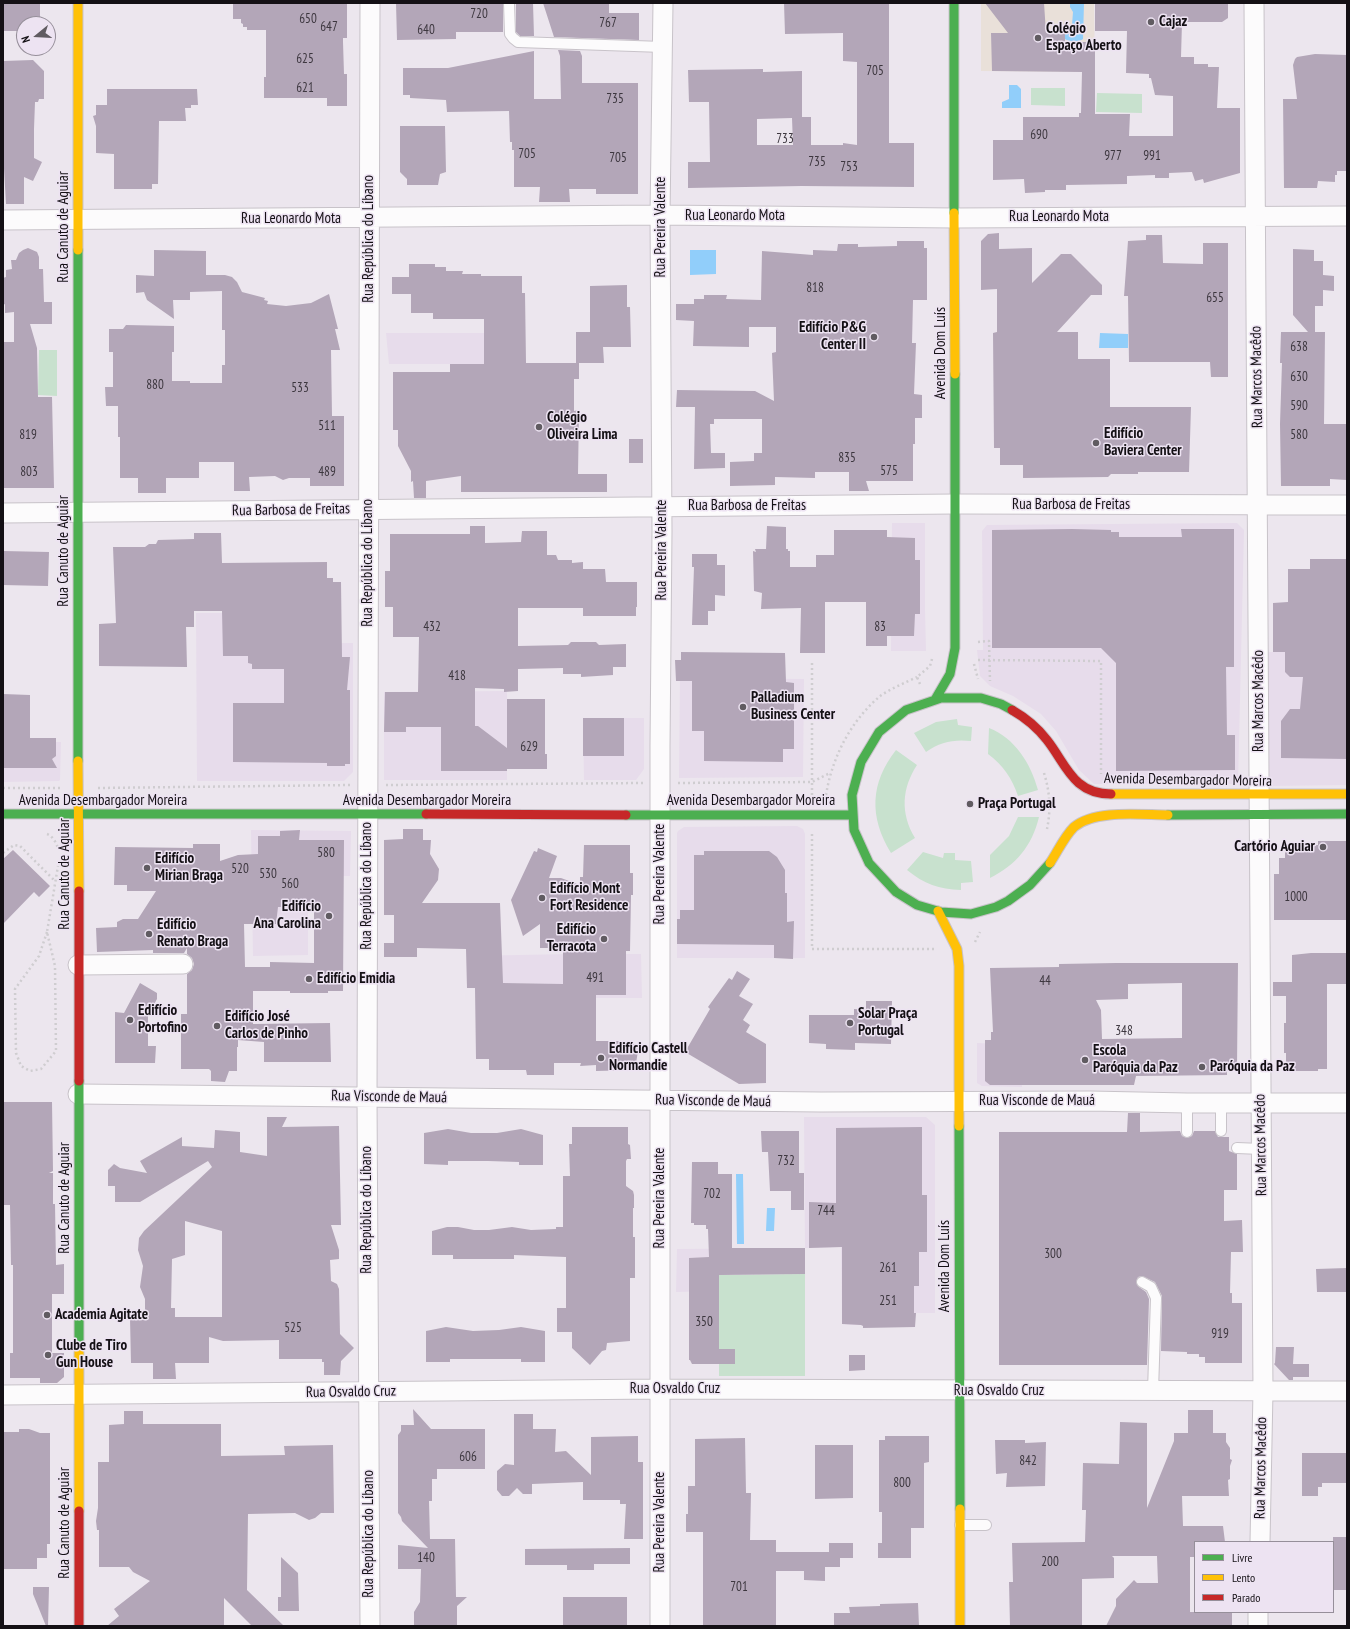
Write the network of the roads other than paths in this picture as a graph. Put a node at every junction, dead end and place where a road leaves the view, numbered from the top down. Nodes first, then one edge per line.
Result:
1 (78, 3) edge
2 (370, 3) edge
3 (509, 3) edge
4 (663, 3) edge
5 (954, 3) edge
6 (1254, 3) edge
7 (663, 47) junction
8 (660, 215) junction
9 (1347, 216) edge
10 (1256, 217) junction
11 (369, 218) junction
12 (954, 218) junction
13 (3, 220) edge
14 (78, 220) junction
15 (955, 504) junction
16 (1258, 505) junction
17 (1347, 505) edge
18 (662, 507) junction
19 (368, 510) junction
20 (78, 512) junction
21 (3, 513) edge
22 (936, 698) junction
23 (1347, 794) edge
24 (1259, 795) junction
25 (3, 814) edge
26 (79, 814) junction
27 (660, 814) junction
28 (1260, 814) junction
29 (1347, 814) edge
30 (367, 815) junction
31 (852, 815) junction
32 (938, 912) junction
33 (183, 964) dead end
34 (78, 965) junction
35 (78, 1094) junction
36 (367, 1096) junction
37 (661, 1100) junction
38 (959, 1102) junction
39 (1187, 1103) junction
40 (1221, 1103) junction
41 (1260, 1103) junction
42 (1347, 1103) edge
43 (1221, 1131) dead end
44 (1187, 1132) dead end
45 (1236, 1148) dead end
46 (1262, 1149) junction
47 (1142, 1282) dead end
48 (660, 1389) junction
49 (959, 1391) junction
50 (1153, 1391) junction
51 (1263, 1391) junction
52 (1347, 1391) edge
53 (369, 1392) junction
54 (3, 1395) edge
55 (79, 1395) junction
56 (960, 1525) junction
57 (986, 1526) dead end
58 (1260, 1541) edge
59 (1258, 1613) edge
60 (79, 1626) edge
61 (370, 1626) edge
62 (660, 1626) edge
63 (960, 1626) edge
64 (1258, 1626) edge

1 - 14 main road, Rua Canuto de Aguiar
2 - 11 street, Rua República do Líbano
3 - 7 lane
4 - 7 street, Rua Pereira Valente
5 - 12 main road, Avenida Dom Luís
6 - 10 street, Rua Marcos Macêdo
7 - 8 street, Rua Pereira Valente
8 - 11 street, Rua Leonardo Mota
8 - 12 street, Rua Leonardo Mota
8 - 18 street, Rua Pereira Valente
9 - 10 street, Rua Leonardo Mota
10 - 12 street, Rua Leonardo Mota
10 - 16 street, Rua Marcos Macêdo
11 - 14 street, Rua Leonardo Mota
11 - 19 street, Rua República do Líbano
12 - 15 main road, Avenida Dom Luís
13 - 14 street, Rua Leonardo Mota
14 - 20 main road, Rua Canuto de Aguiar
15 - 16 street, Rua Barbosa de Freitas
15 - 18 street, Rua Barbosa de Freitas
15 - 22 main road, Avenida Dom Luís
16 - 17 street, Rua Barbosa de Freitas
16 - 24 street, Rua Marcos Macêdo
18 - 19 street, Rua Barbosa de Freitas
18 - 27 street, Rua Pereira Valente
19 - 20 street, Rua Barbosa de Freitas
19 - 30 street, Rua República do Líbano
20 - 21 street, Rua Barbosa de Freitas
20 - 26 main road, Rua Canuto de Aguiar
22 - 24 main road, Avenida Desembargador Moreira
22 - 31 main road, Avenida Desembargador Moreira
23 - 24 main road, Avenida Desembargador Moreira
24 - 28 street, Rua Marcos Macêdo
25 - 26 main road, Avenida Desembargador Moreira
26 - 30 main road, Avenida Desembargador Moreira
26 - 34 main road, Rua Canuto de Aguiar
27 - 30 main road, Avenida Desembargador Moreira
27 - 31 main road, Avenida Desembargador Moreira
27 - 37 street, Rua Pereira Valente
28 - 29 main road, Avenida Desembargador Moreira
28 - 32 main road, Avenida Desembargador Moreira
28 - 41 street, Rua Marcos Macêdo
30 - 36 street, Rua República do Líbano
31 - 32 main road, Avenida Desembargador Moreira
32 - 38 main road, Avenida Dom Luís
33 - 34 street
34 - 35 main road, Rua Canuto de Aguiar
35 - 36 street, Rua Visconde de Mauá
35 - 55 main road, Rua Canuto de Aguiar
36 - 37 street, Rua Visconde de Mauá
36 - 53 street, Rua República do Líbano
37 - 38 street, Rua Visconde de Mauá
37 - 48 street, Rua Pereira Valente
38 - 39 street, Rua Visconde de Mauá
38 - 49 main road, Avenida Dom Luís
39 - 40 street, Rua Visconde de Mauá
39 - 44 lane
40 - 41 street, Rua Visconde de Mauá
40 - 43 lane
41 - 42 street, Rua Visconde de Mauá
41 - 46 street, Rua Marcos Macêdo
45 - 46 lane
46 - 51 street, Rua Marcos Macêdo
47 - 50 lane
48 - 49 street, Rua Osvaldo Cruz
48 - 53 street, Rua Osvaldo Cruz
48 - 62 street, Rua Pereira Valente
49 - 50 street, Rua Osvaldo Cruz
49 - 56 main road, Avenida Dom Luís
50 - 51 street, Rua Osvaldo Cruz
51 - 52 street, Rua Osvaldo Cruz
51 - 58 street, Rua Marcos Macêdo
53 - 55 street, Rua Osvaldo Cruz
53 - 61 street, Rua República do Líbano
54 - 55 street, Rua Osvaldo Cruz
55 - 60 main road, Rua Canuto de Aguiar
56 - 57 lane
56 - 63 main road, Avenida Dom Luís
59 - 64 street

